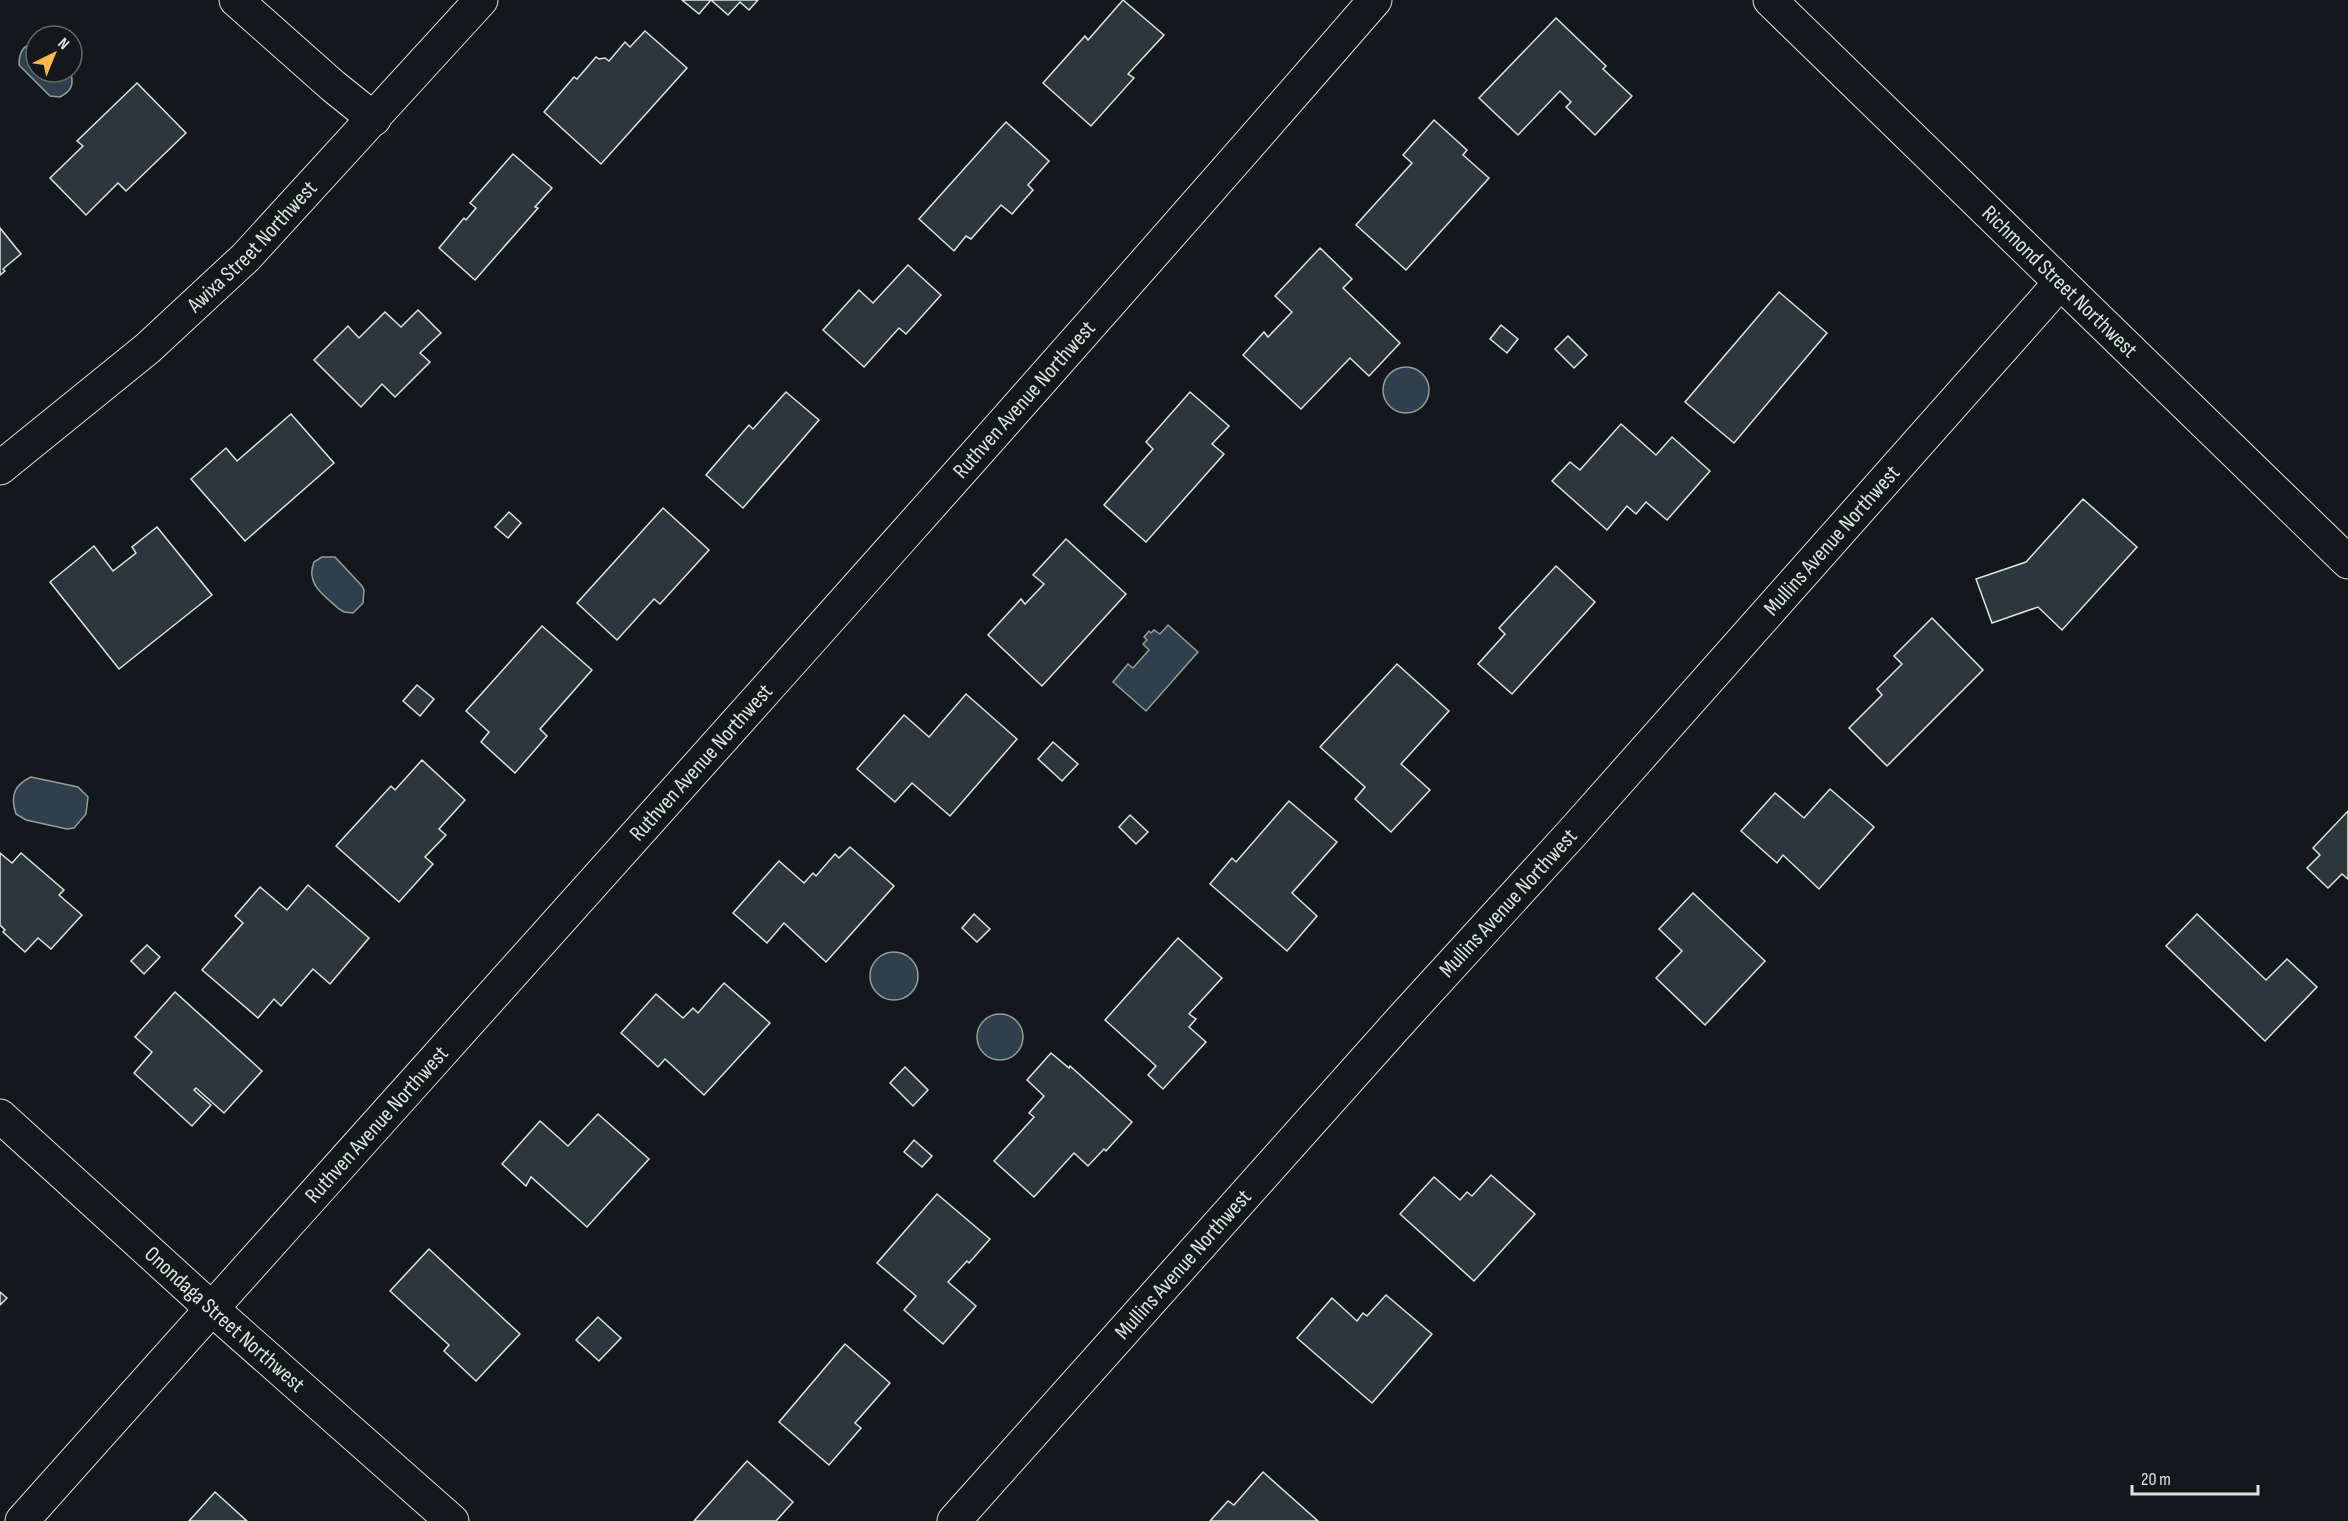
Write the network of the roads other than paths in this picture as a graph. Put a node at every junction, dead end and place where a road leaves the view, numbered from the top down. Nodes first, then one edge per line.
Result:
1 (236, 0) edge
2 (481, 0) edge
3 (1375, 0) edge
4 (1770, 0) edge
5 (374, 119) junction
6 (2061, 283) junction
7 (0, 468) edge
8 (2348, 562) edge
9 (0, 1116) edge
10 (211, 1308) junction
11 (22, 1521) edge
12 (452, 1521) edge
13 (954, 1521) edge

1 - 5 street
2 - 5 street, Awixa Street Northwest
3 - 10 street, Ruthven Avenue Northwest
4 - 6 street, Richmond Street Northwest
5 - 7 street, Awixa Street Northwest
6 - 8 street, Richmond Street Northwest
6 - 13 street, Mullins Avenue Northwest
9 - 10 street, Onondaga Street Northwest
10 - 11 street, Ruthven Avenue Northwest
10 - 12 street, Onondaga Street Northwest

